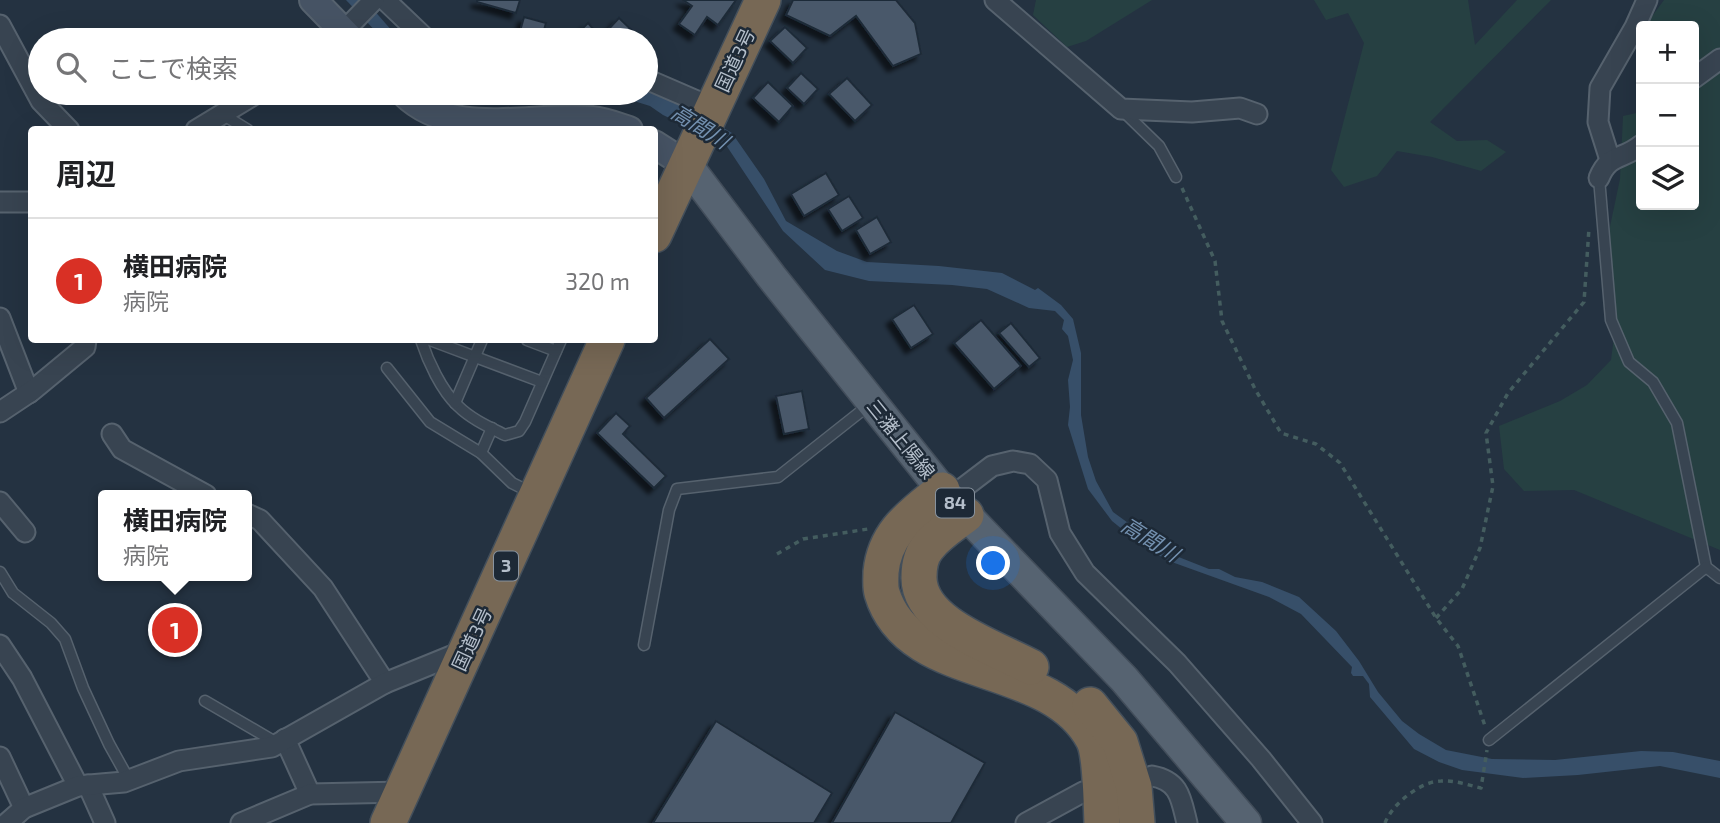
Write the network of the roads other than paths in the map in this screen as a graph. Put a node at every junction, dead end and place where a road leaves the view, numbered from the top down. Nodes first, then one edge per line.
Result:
1 (313, 0) edge
2 (374, 0) edge
3 (384, 0) edge
4 (763, 0) edge
5 (995, 0) edge
6 (1647, 0) edge
7 (0, 25) edge
8 (342, 28) edge
9 (353, 28) edge
10 (414, 28) edge
11 (5, 49) edge
12 (1720, 59) edge
13 (1699, 74) edge
14 (28, 82) edge
15 (658, 91) edge
16 (45, 105) edge
17 (236, 105) edge
18 (423, 105) edge
19 (1121, 109) junction
20 (222, 113) junction
21 (1257, 114) dead end
22 (65, 126) edge
23 (202, 126) edge
24 (242, 126) edge
25 (615, 126) edge
26 (702, 133) junction
27 (658, 143) edge
28 (1639, 147) edge
29 (1610, 160) junction
30 (1176, 177) road end
31 (1600, 178) joint
32 (0, 202) edge
33 (28, 202) edge
34 (658, 226) edge
35 (0, 318) edge
36 (86, 343) edge
37 (422, 343) edge
38 (438, 343) edge
39 (481, 343) edge
40 (535, 343) edge
41 (560, 343) edge
42 (606, 343) edge
43 (556, 351) junction
44 (475, 357) junction
45 (387, 368) dead end
46 (542, 383) junction
47 (29, 393) junction
48 (455, 403) junction
49 (872, 403) junction
50 (0, 412) edge
51 (492, 428) junction
52 (113, 434) dead end
53 (481, 453) junction
54 (197, 490) edge
55 (538, 495) junction
56 (953, 501) junction
57 (0, 502) edge
58 (252, 516) edge
59 (25, 532) dead end
60 (1706, 567) junction
61 (0, 572) edge
62 (1720, 578) edge
63 (0, 645) edge
64 (644, 645) dead end
65 (466, 650) junction
66 (385, 683) junction
67 (205, 701) dead end
68 (1489, 740) road end
69 (281, 742) junction
70 (0, 757) edge
71 (1152, 776) dead end
72 (129, 780) junction
73 (83, 785) junction
74 (1083, 792) dead end
75 (310, 794) junction
76 (395, 807) edge
77 (24, 808) junction
78 (7, 823) edge
79 (105, 823) edge
80 (241, 823) edge
81 (1026, 823) edge
82 (1102, 823) edge
83 (1137, 823) edge
84 (1187, 823) edge
85 (1246, 823) edge
86 (1312, 823) edge

1 - 8 street
2 - 9 street
3 - 10 street
4 - 26 highway, 国道3号
5 - 19 street
6 - 29 street
7 - 11 street
11 - 14 street
12 - 13 street
15 - 26 street
16 - 22 street
17 - 20 street
18 - 25 street
19 - 21 street
19 - 30 lane
20 - 23 street
20 - 24 lane
26 - 27 street
26 - 34 highway, 国道3号
26 - 49 main road, 三潴上陽線 / 84
28 - 29 street
29 - 31 street
31 - 60 lane
32 - 33 street
35 - 47 street
36 - 47 street
37 - 48 lane
38 - 44 lane
39 - 44 lane
40 - 43 lane
41 - 43 lane
42 - 55 highway, 国道3号 / 3
43 - 46 lane
44 - 46 lane
44 - 48 lane
45 - 53 lane
46 - 51 lane
47 - 50 street
48 - 51 lane
49 - 56 main road, 三潴上陽線 / 84
49 - 64 lane
51 - 53 lane
52 - 54 street
53 - 55 lane
55 - 65 highway, 国道3号 / 3
56 - 82 highway
56 - 83 highway
56 - 85 main road, 三潴上陽線 / 84
56 - 86 street
57 - 59 street
58 - 66 street
60 - 62 lane
60 - 68 lane
61 - 72 lane
63 - 73 street
65 - 66 street
65 - 76 highway, 国道3号 / 3
66 - 69 street
67 - 69 lane
69 - 72 street
69 - 75 street
70 - 77 street
71 - 84 street
72 - 73 street
73 - 77 street
73 - 79 street
74 - 81 street
75 - 76 street
75 - 80 street
77 - 78 street

